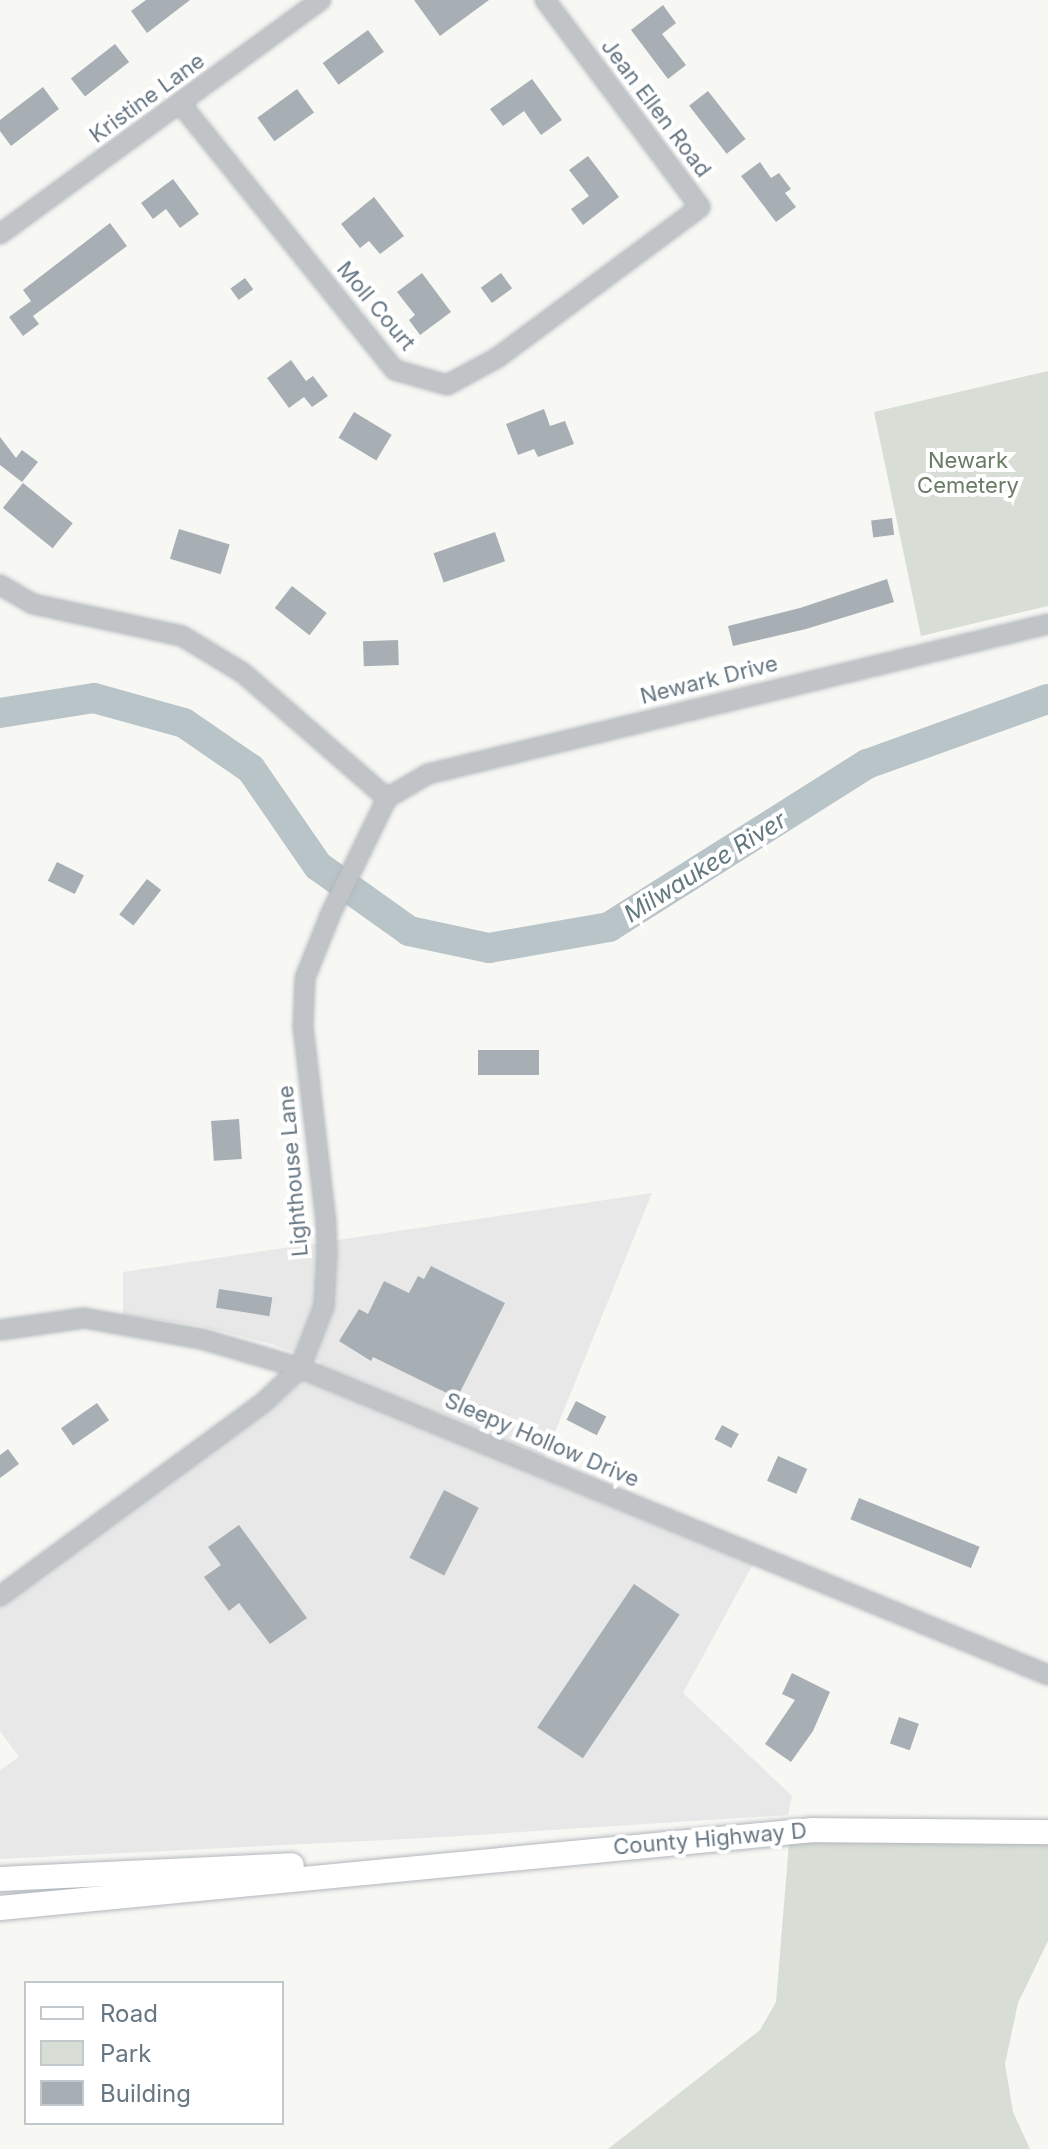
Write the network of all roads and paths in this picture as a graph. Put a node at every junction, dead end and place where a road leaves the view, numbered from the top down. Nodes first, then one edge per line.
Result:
1 (321, 0) edge
2 (545, 0) edge
3 (180, 103) junction
4 (700, 207) joint
5 (0, 234) edge
6 (0, 585) edge
7 (1048, 624) edge
8 (387, 798) junction
9 (0, 1330) edge
10 (300, 1368) junction
11 (0, 1596) edge
12 (1048, 1675) edge
13 (1048, 1832) edge
14 (374, 1869) junction
15 (0, 1879) edge
16 (0, 1908) edge

1 - 3 street, Kristine Lane
2 - 4 street, Jean Ellen Road
3 - 4 street, Moll Court
3 - 5 street, Kristine Lane
6 - 8 street
7 - 8 street, Newark Drive
8 - 10 street, Lighthouse Lane
9 - 10 street, Sleepy Hollow Drive
10 - 11 street, Lighthouse Lane
10 - 12 street, Sleepy Hollow Drive
13 - 14 main road, County Highway D
14 - 15 main road, County Highway D
14 - 16 main road, County Highway D

